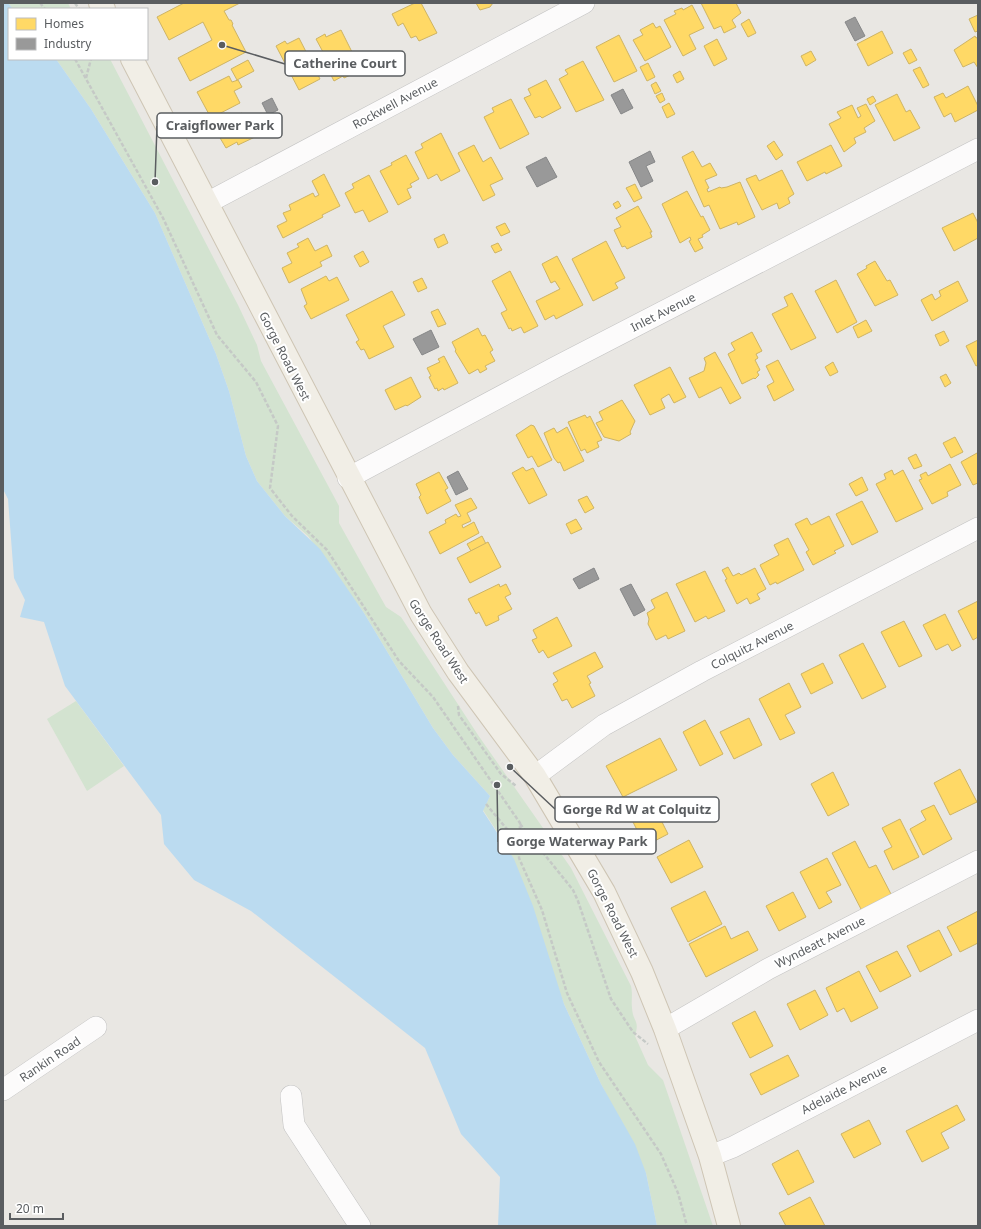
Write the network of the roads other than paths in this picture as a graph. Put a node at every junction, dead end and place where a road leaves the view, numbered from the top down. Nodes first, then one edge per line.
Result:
1 (584, 3) edge
2 (133, 60) edge
3 (978, 149) edge
4 (207, 203) junction
5 (348, 478) junction
6 (978, 528) edge
7 (535, 776) junction
8 (978, 861) edge
9 (978, 1020) edge
10 (96, 1027) dead end
11 (664, 1029) junction
12 (3, 1090) edge
13 (291, 1096) dead end
14 (710, 1156) junction
15 (360, 1226) edge
16 (729, 1226) edge

1 - 4 street, Rockwell Avenue
2 - 4 main road, Gorge Road West
3 - 5 street, Inlet Avenue
4 - 5 main road, Gorge Road West
5 - 7 main road, Gorge Road West
6 - 7 street, Colquitz Avenue
7 - 11 main road, Gorge Road West
8 - 11 street, Wyndeatt Avenue
9 - 14 street, Adelaide Avenue
10 - 12 street, Rankin Road
11 - 14 main road, Gorge Road West
13 - 15 street
14 - 16 main road, Gorge Road West

